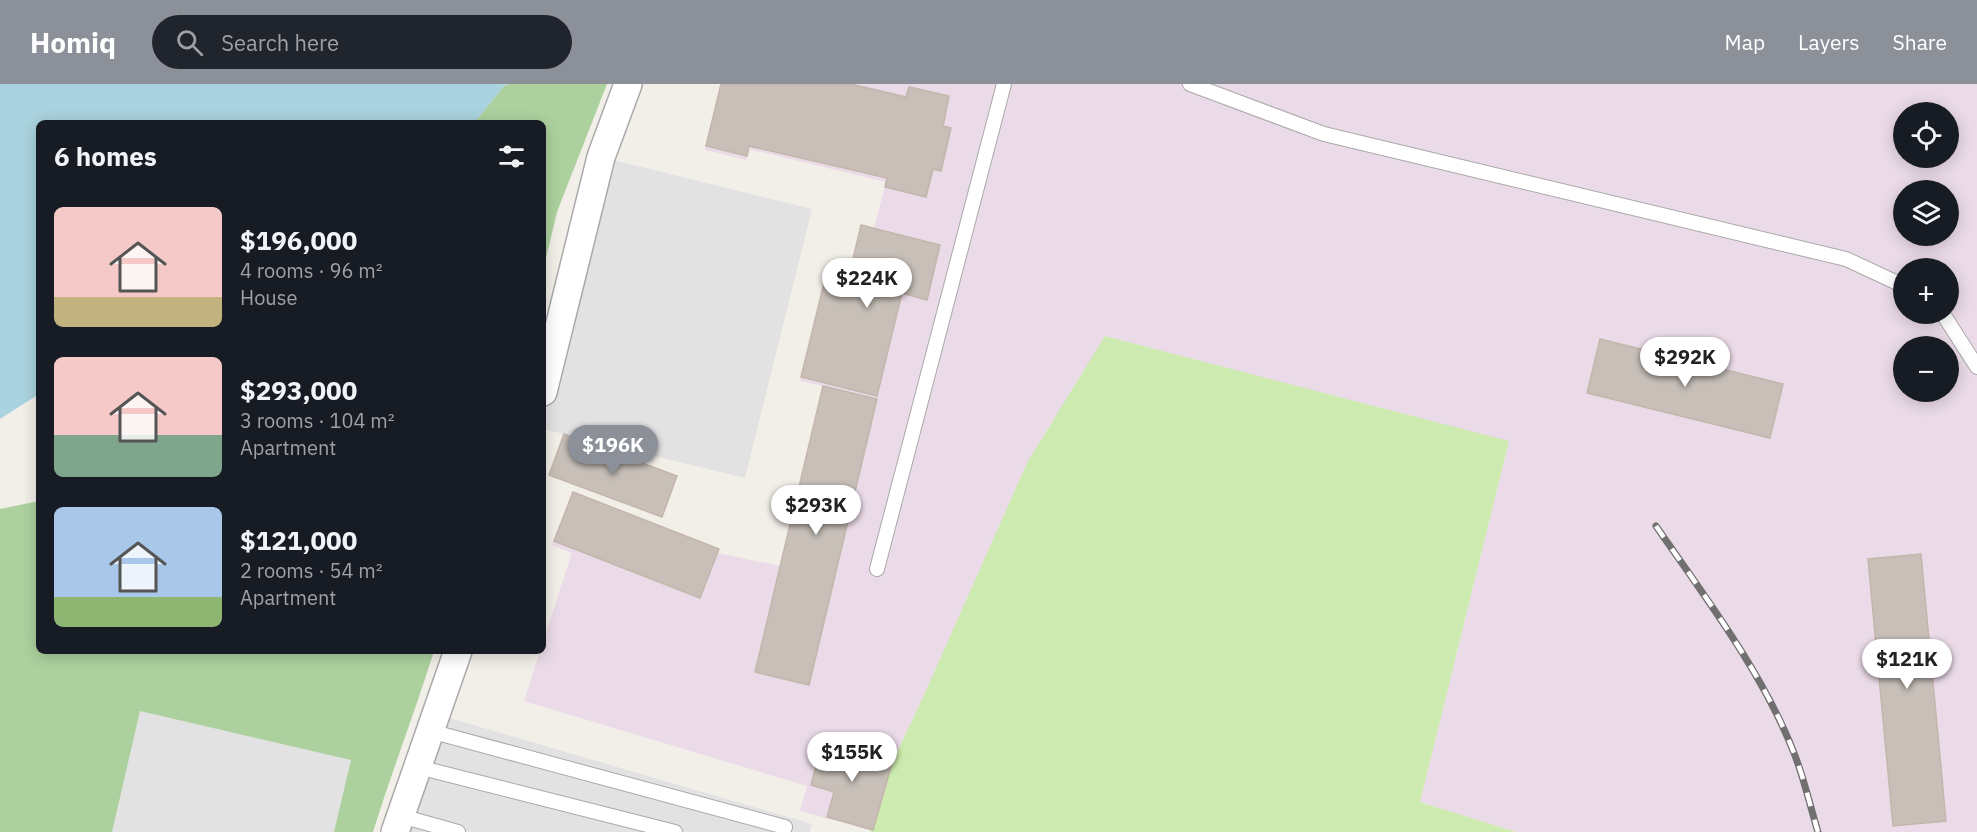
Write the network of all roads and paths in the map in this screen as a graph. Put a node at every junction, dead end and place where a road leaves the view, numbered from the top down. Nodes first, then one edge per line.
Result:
1 (628, 84) edge
2 (1004, 84) edge
3 (1190, 84) edge
4 (1893, 281) edge
5 (1949, 324) edge
6 (1977, 367) edge
7 (546, 380) edge
8 (877, 569) dead end
9 (457, 654) edge
10 (430, 731) junction
11 (418, 767) junction
12 (398, 824) edge
13 (458, 832) edge
14 (675, 832) edge
15 (783, 832) edge

1 - 7 street
2 - 8 lane
3 - 4 lane
5 - 6 lane
9 - 10 street
10 - 11 street
10 - 15 lane
11 - 12 street
11 - 14 lane
12 - 13 lane

